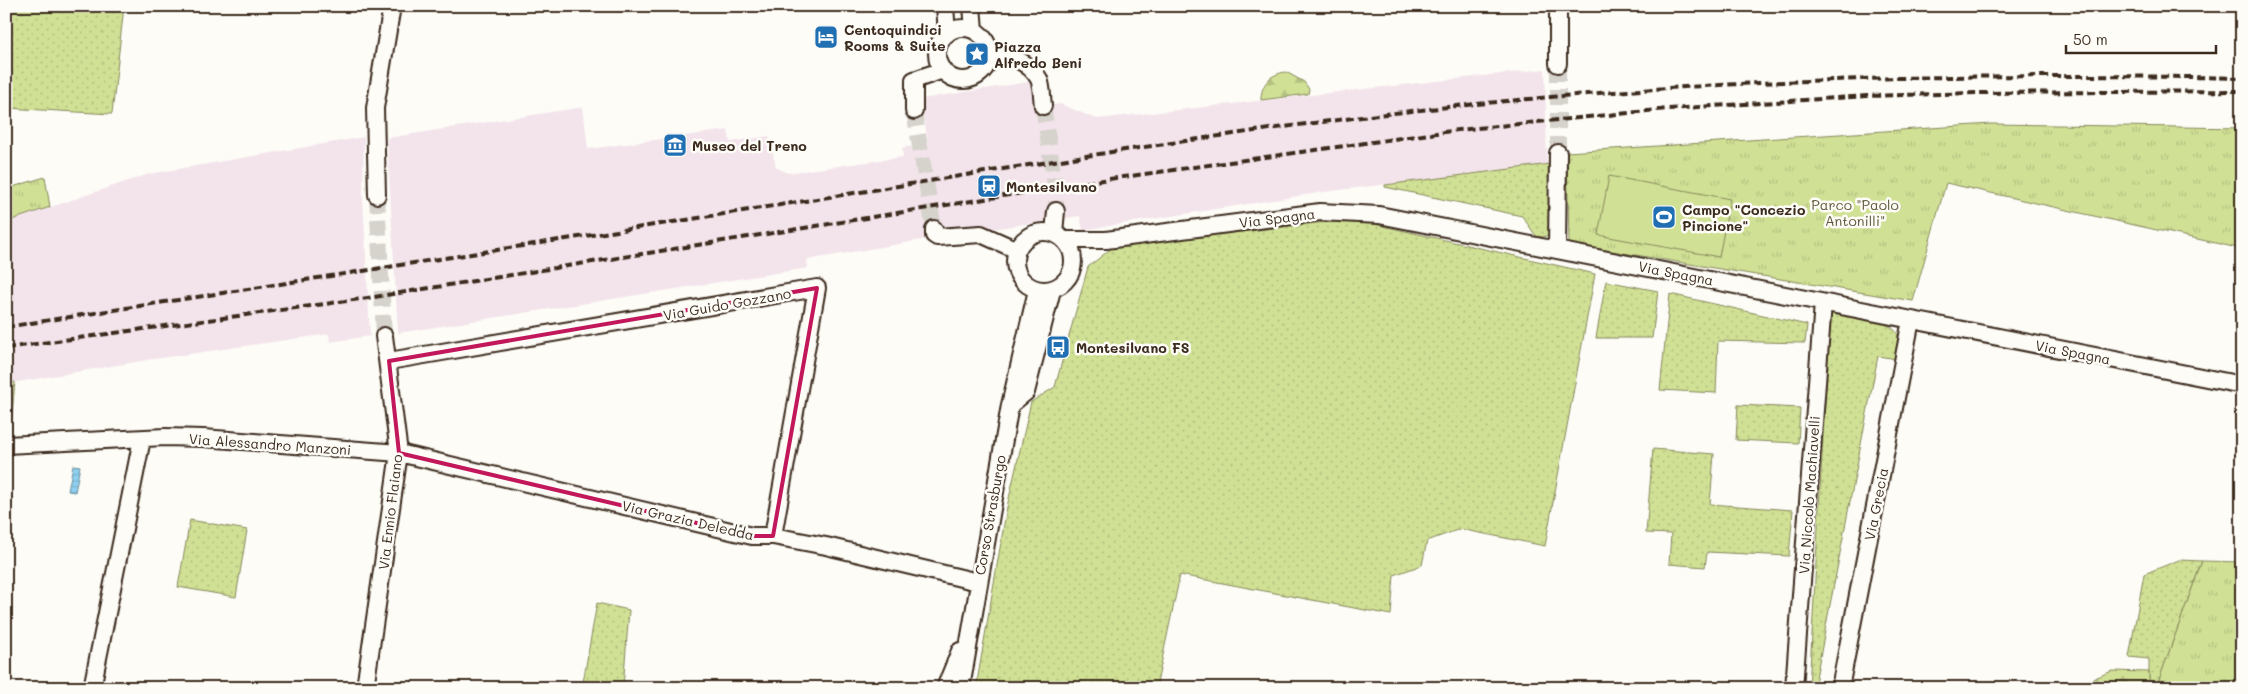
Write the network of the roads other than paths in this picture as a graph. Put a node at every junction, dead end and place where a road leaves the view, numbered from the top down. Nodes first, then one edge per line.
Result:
1 (392, 6) edge
2 (945, 6) edge
3 (972, 6) edge
4 (1558, 6) edge
5 (974, 30) junction
6 (947, 34) junction
7 (989, 49) junction
8 (1558, 64) tunnel mouth
9 (943, 70) junction
10 (1043, 106) tunnel mouth
11 (914, 111) tunnel mouth
12 (1558, 153) tunnel mouth
13 (377, 195) tunnel mouth
14 (1056, 212) tunnel mouth
15 (934, 229) dead end
16 (1060, 236) junction
17 (1106, 240) junction
18 (1017, 250) junction
19 (1557, 250) junction
20 (1074, 257) junction
21 (1044, 290) junction
22 (1824, 303) junction
23 (1911, 320) junction
24 (384, 336) tunnel mouth
25 (388, 362) junction
26 (2242, 385) edge
27 (142, 439) junction
28 (6, 445) edge
29 (399, 453) junction
30 (773, 536) junction
31 (978, 582) junction
32 (970, 626) junction
33 (92, 688) edge
34 (365, 688) edge
35 (945, 688) edge
36 (961, 688) edge
37 (1794, 688) edge
38 (1840, 688) edge

1 - 13 street
2 - 6 street
3 - 5 street
4 - 8 street
5 - 6 street
5 - 7 street
6 - 9 street
7 - 9 street
7 - 10 street
9 - 11 street
12 - 19 street
14 - 16 street
15 - 18 street
16 - 17 street, Via Spagna
16 - 18 street
16 - 20 street
17 - 19 street, Via Spagna
17 - 20 street, Via Spagna
18 - 21 street
19 - 22 street, Via Spagna
20 - 21 street
21 - 31 street, Corso Strasburgo
22 - 23 street, Via Spagna
22 - 37 street, Via Niccolò Machiavelli
23 - 26 street, Via Spagna
23 - 38 street, Via Grecia
24 - 25 street, Via Ennio Flaiano
25 - 29 street, Via Ennio Flaiano
25 - 30 street, Via Guido Gozzano
27 - 28 street, Via Alessandro Manzoni
27 - 29 street, Via Alessandro Manzoni
27 - 33 street
29 - 30 street, Via Grazia Deledda
29 - 34 street, Via Ennio Flaiano
30 - 31 street, Via Grazia Deledda
31 - 32 street, Corso Strasburgo
32 - 35 street, Corso Strasburgo
32 - 36 street, Corso Strasburgo

